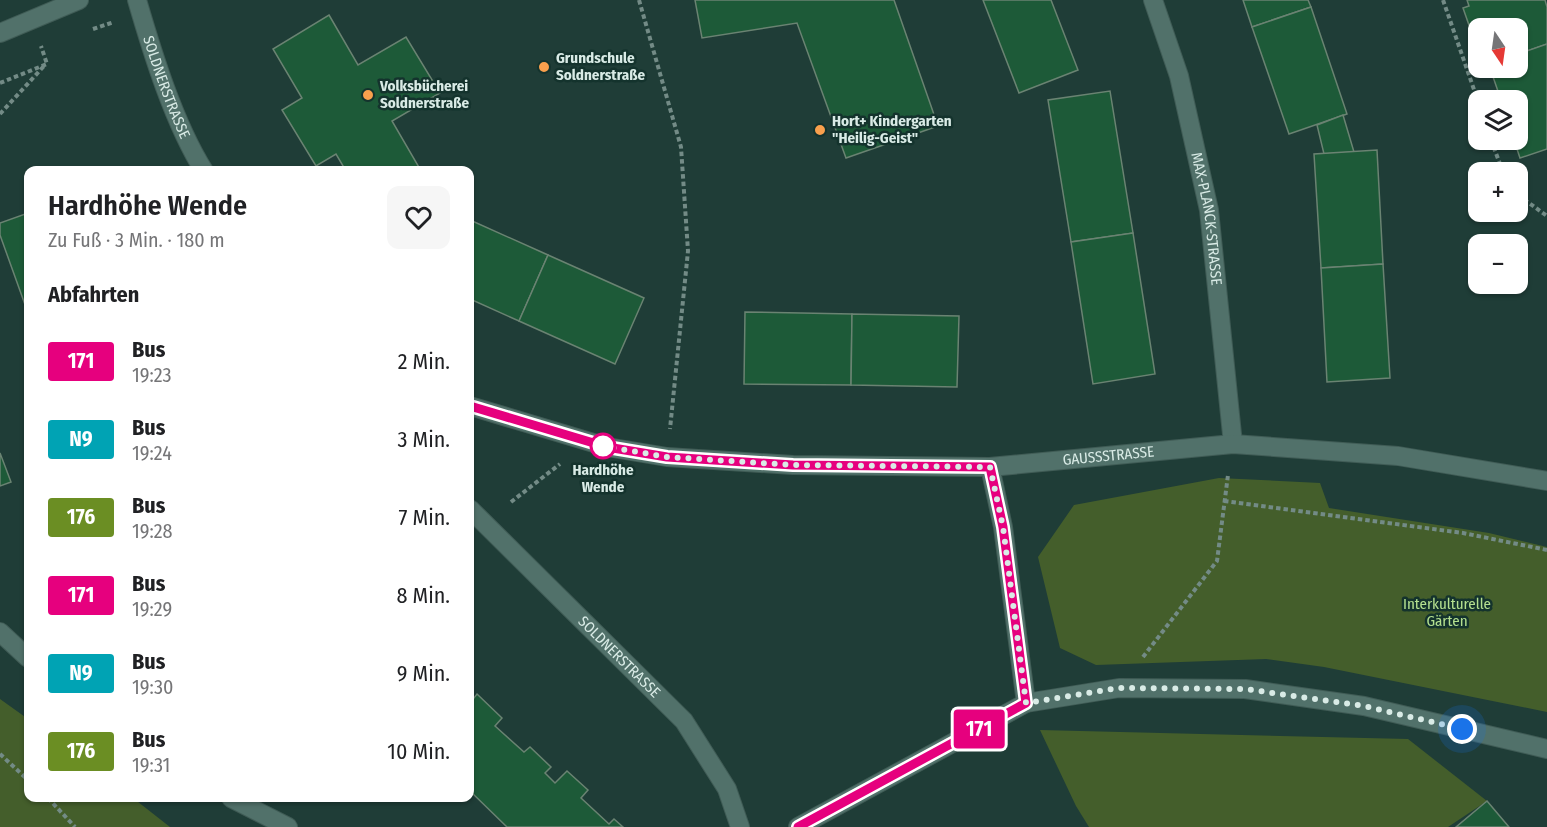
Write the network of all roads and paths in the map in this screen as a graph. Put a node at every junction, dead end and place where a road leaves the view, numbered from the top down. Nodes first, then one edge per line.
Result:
1 (79, 0) edge
2 (137, 0) edge
3 (639, 0) edge
4 (1153, 0) edge
5 (1443, 0) edge
6 (0, 33) edge
7 (47, 64) dead end
8 (1474, 90) edge
9 (0, 114) edge
10 (201, 166) edge
11 (1528, 202) edge
12 (1547, 216) edge
13 (474, 407) edge
14 (1233, 444) junction
15 (667, 457) junction
16 (566, 459) dead end
17 (573, 467) dead end
18 (990, 467) junction
19 (580, 475) dead end
20 (1547, 481) edge
21 (1224, 501) junction
22 (511, 502) dead end
23 (474, 513) edge
24 (1547, 550) edge
25 (0, 632) edge
26 (24, 654) edge
27 (1119, 688) junction
28 (1026, 703) junction
29 (1547, 748) edge
30 (0, 754) edge
31 (24, 776) edge
32 (52, 802) edge
33 (239, 802) edge
34 (75, 827) edge
35 (288, 827) edge
36 (740, 827) edge
37 (798, 827) edge

1 - 6 street
2 - 10 street, SOLDNERSTRASSE
3 - 15 path
4 - 14 street, MAX-PLANCK-STRASSE
5 - 8 path
7 - 9 path
11 - 12 path
13 - 15 street, GAUSSSTRASSE
14 - 18 street, GAUSSSTRASSE
14 - 20 street, GAUSSSTRASSE
14 - 21 path
15 - 18 street, GAUSSSTRASSE
16 - 22 path
17 - 19 path
18 - 28 street
21 - 24 path
21 - 27 path
23 - 36 street, SOLDNERSTRASSE
25 - 26 street
27 - 28 street
27 - 29 street
28 - 37 street
30 - 31 path
32 - 34 path
33 - 35 street

